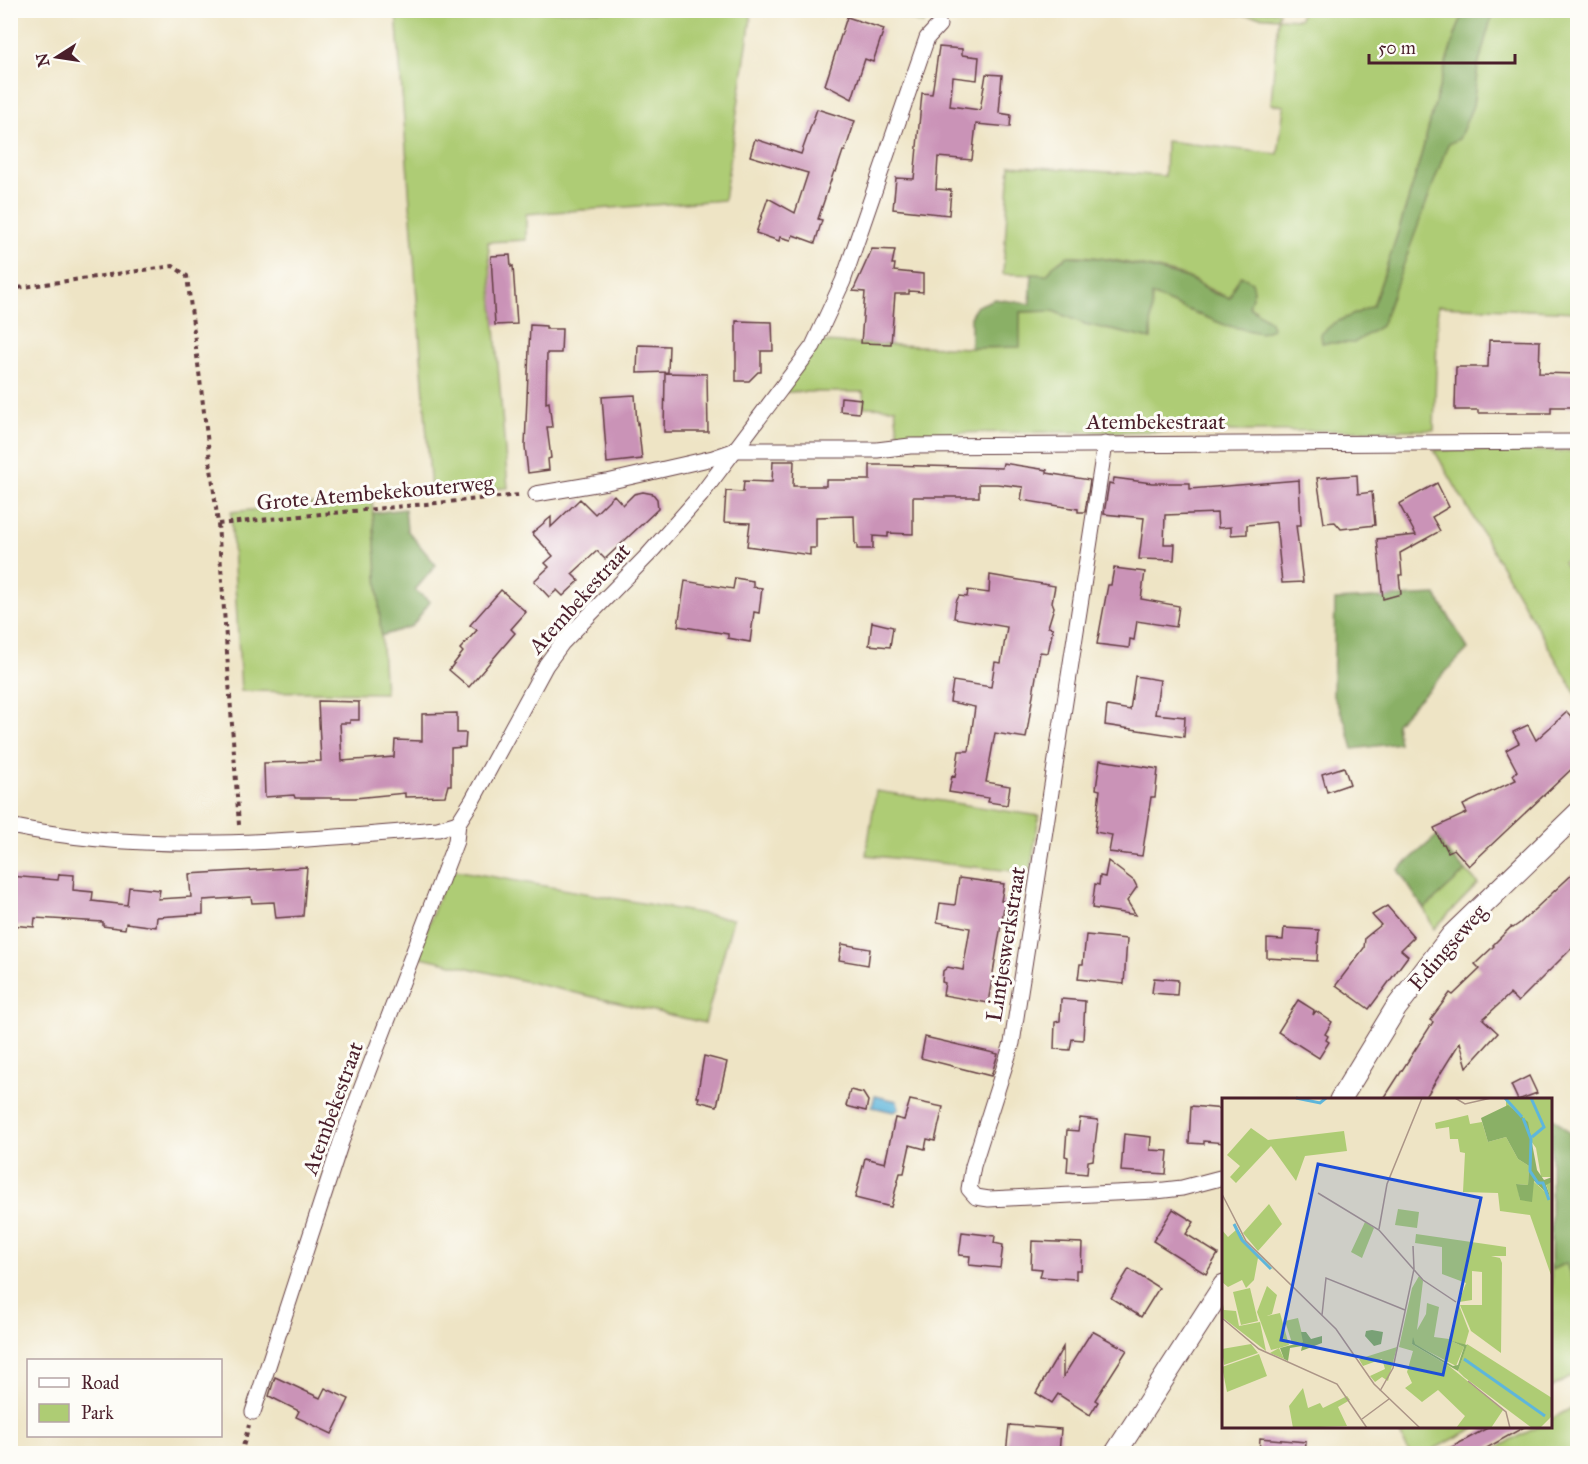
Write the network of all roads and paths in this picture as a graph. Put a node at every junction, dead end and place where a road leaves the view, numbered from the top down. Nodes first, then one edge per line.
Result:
1 (939, 25) dead end
2 (10, 289) edge
3 (1578, 442) edge
4 (1104, 444) junction
5 (736, 450) junction
6 (536, 494) joint
7 (218, 524) junction
8 (1578, 813) edge
9 (458, 823) junction
10 (10, 826) edge
11 (241, 841) junction
12 (1342, 1098) edge
13 (1222, 1178) edge
14 (1222, 1288) edge
15 (253, 1412) joint
16 (241, 1454) edge
17 (1115, 1454) edge

1 - 5 street, Atembekestraat
2 - 7 path
3 - 4 street, Atembekestraat
4 - 5 street, Atembekestraat
4 - 13 street, Lintjeswerkstraat
5 - 6 street, Atembekestraat
5 - 9 street, Atembekestraat
6 - 7 path, Grote Atembekekouterweg
7 - 11 path
8 - 12 main road, Edingseweg
9 - 11 street
9 - 15 street, Atembekestraat
10 - 11 street
14 - 17 main road
15 - 16 path

